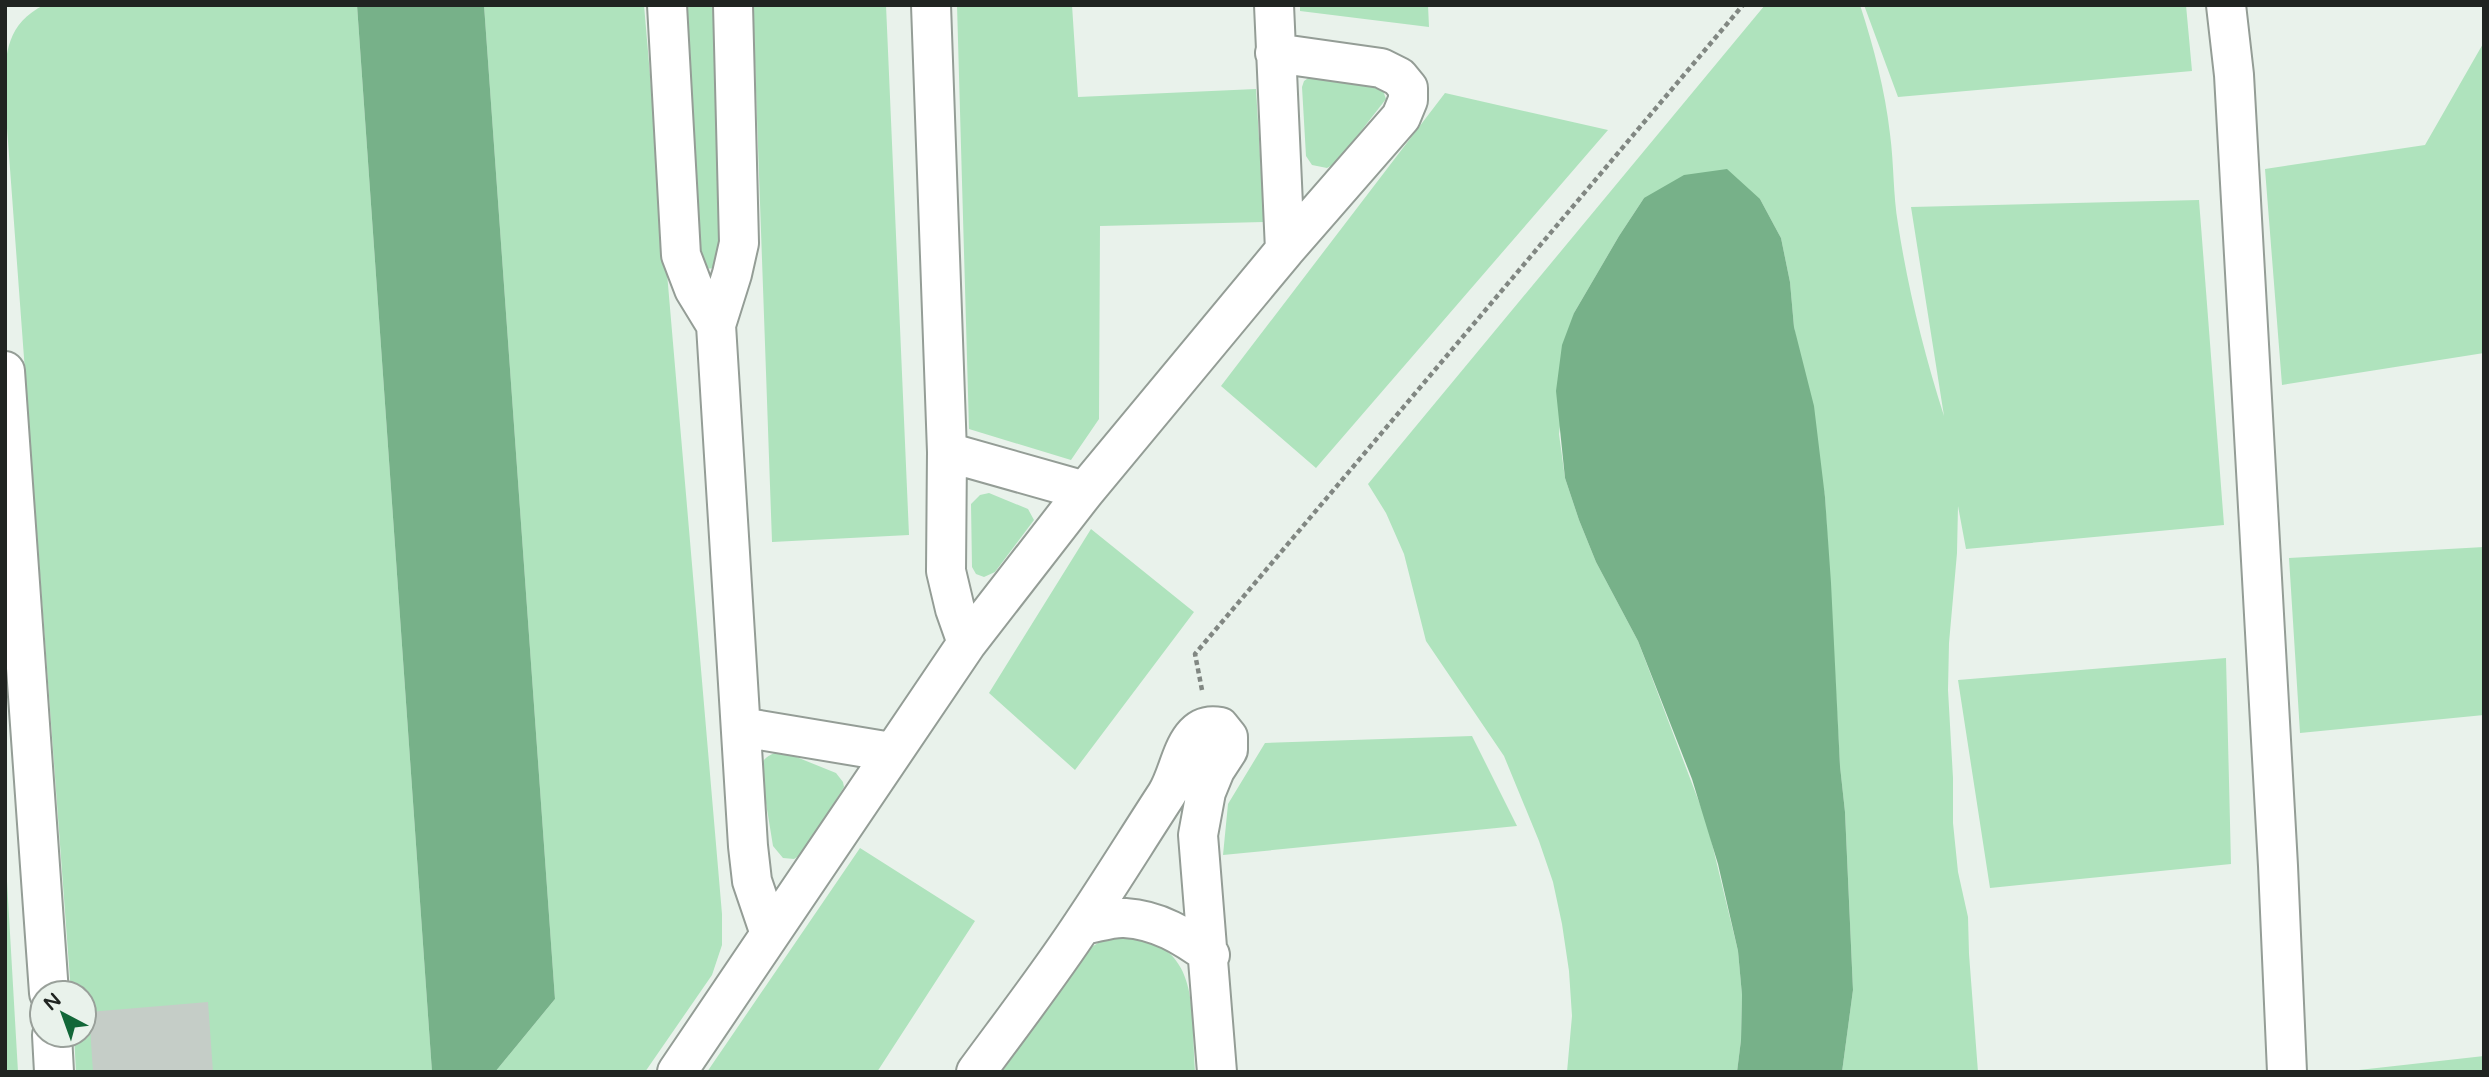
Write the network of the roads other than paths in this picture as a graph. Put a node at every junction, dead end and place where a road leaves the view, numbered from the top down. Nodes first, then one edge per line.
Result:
1 (667, 5) edge
2 (733, 5) edge
3 (931, 5) edge
4 (1274, 5) edge
5 (2226, 5) edge
6 (1275, 52) junction
7 (1285, 250) junction
8 (716, 325) junction
9 (5, 370) edge
10 (947, 452) junction
11 (1085, 491) junction
12 (967, 643) junction
13 (741, 727) junction
14 (891, 752) junction
15 (1082, 925) junction
16 (770, 934) junction
17 (1210, 955) junction
18 (48, 979) edge
19 (53, 1049) edge
20 (54, 1072) edge
21 (677, 1072) edge
22 (976, 1072) edge
23 (1217, 1072) edge
24 (2287, 1072) edge

1 - 8 street
2 - 8 street
3 - 10 street
4 - 6 street
5 - 24 street
6 - 7 street
6 - 7 street
7 - 11 street
8 - 13 street
9 - 18 street
10 - 11 street
10 - 12 street
11 - 12 street
12 - 14 street
13 - 14 street
13 - 16 street
14 - 16 street
15 - 17 street
15 - 17 street
15 - 22 street
16 - 21 street
17 - 23 street
19 - 20 street

